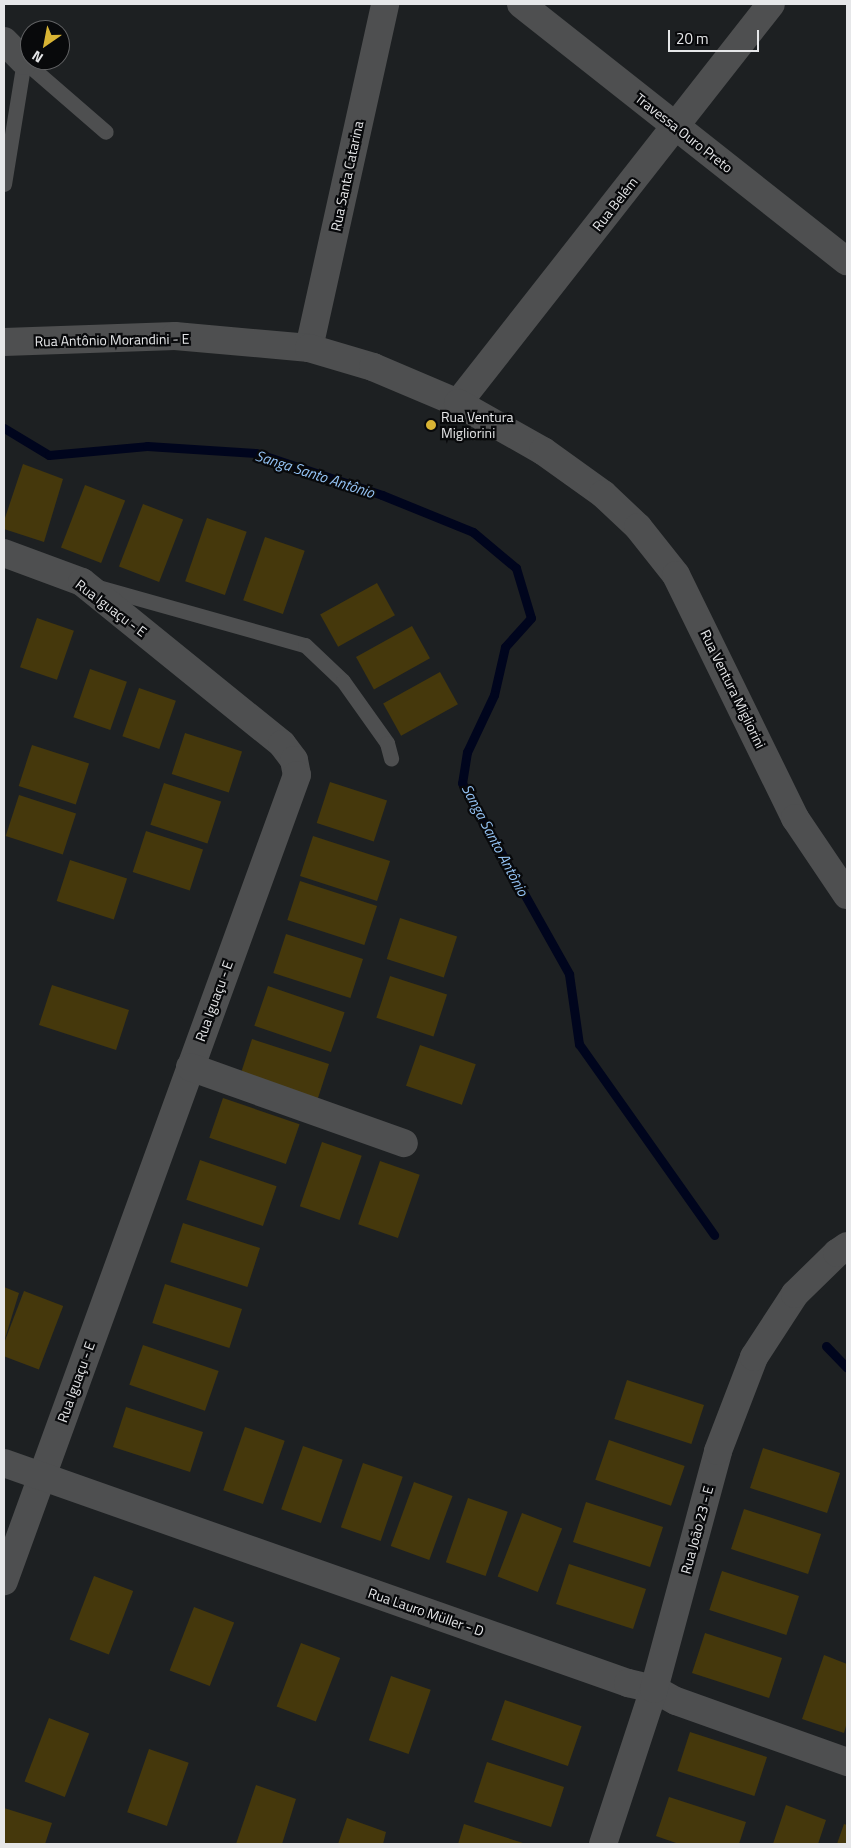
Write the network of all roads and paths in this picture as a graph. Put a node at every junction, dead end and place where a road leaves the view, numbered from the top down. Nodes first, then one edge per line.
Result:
1 (385, 4) edge
2 (521, 4) edge
3 (771, 4) edge
4 (4, 41) edge
5 (20, 57) edge
6 (23, 70) edge
7 (34, 70) edge
8 (676, 126) junction
9 (106, 132) dead end
10 (4, 184) edge
11 (847, 262) edge
12 (4, 342) edge
13 (309, 348) junction
14 (458, 403) junction
15 (4, 553) edge
16 (82, 582) junction
17 (391, 758) dead end
18 (847, 895) edge
19 (190, 1067) junction
20 (404, 1143) dead end
21 (847, 1246) edge
22 (4, 1464) edge
23 (41, 1476) junction
24 (4, 1581) edge
25 (654, 1689) junction
26 (847, 1762) edge
27 (604, 1844) edge

1 - 13 street, Rua Santa Catarina
2 - 8 street, Travessa Ouro Preto
3 - 8 street, Rua Belém
4 - 5 street
6 - 10 lane
7 - 9 lane
8 - 11 street, Travessa Ouro Preto
8 - 14 street, Rua Belém
12 - 13 street, Rua Antônio Morandini - E
13 - 14 street, Rua Ventura Migliorini
14 - 18 street, Rua Ventura Migliorini
15 - 16 street, Rua Iguaçu - E
16 - 17 lane
16 - 19 street, Rua Iguaçu - E
19 - 20 street
19 - 23 street, Rua Iguaçu - E
21 - 25 street, Rua João 23 - E
22 - 23 street, Rua Lauro Müller - D
23 - 24 street, Rua Iguaçu - E
23 - 25 street, Rua Lauro Müller - D
25 - 26 street, Rua Lauro Müller - D
25 - 27 street, Rua João 23 - E

